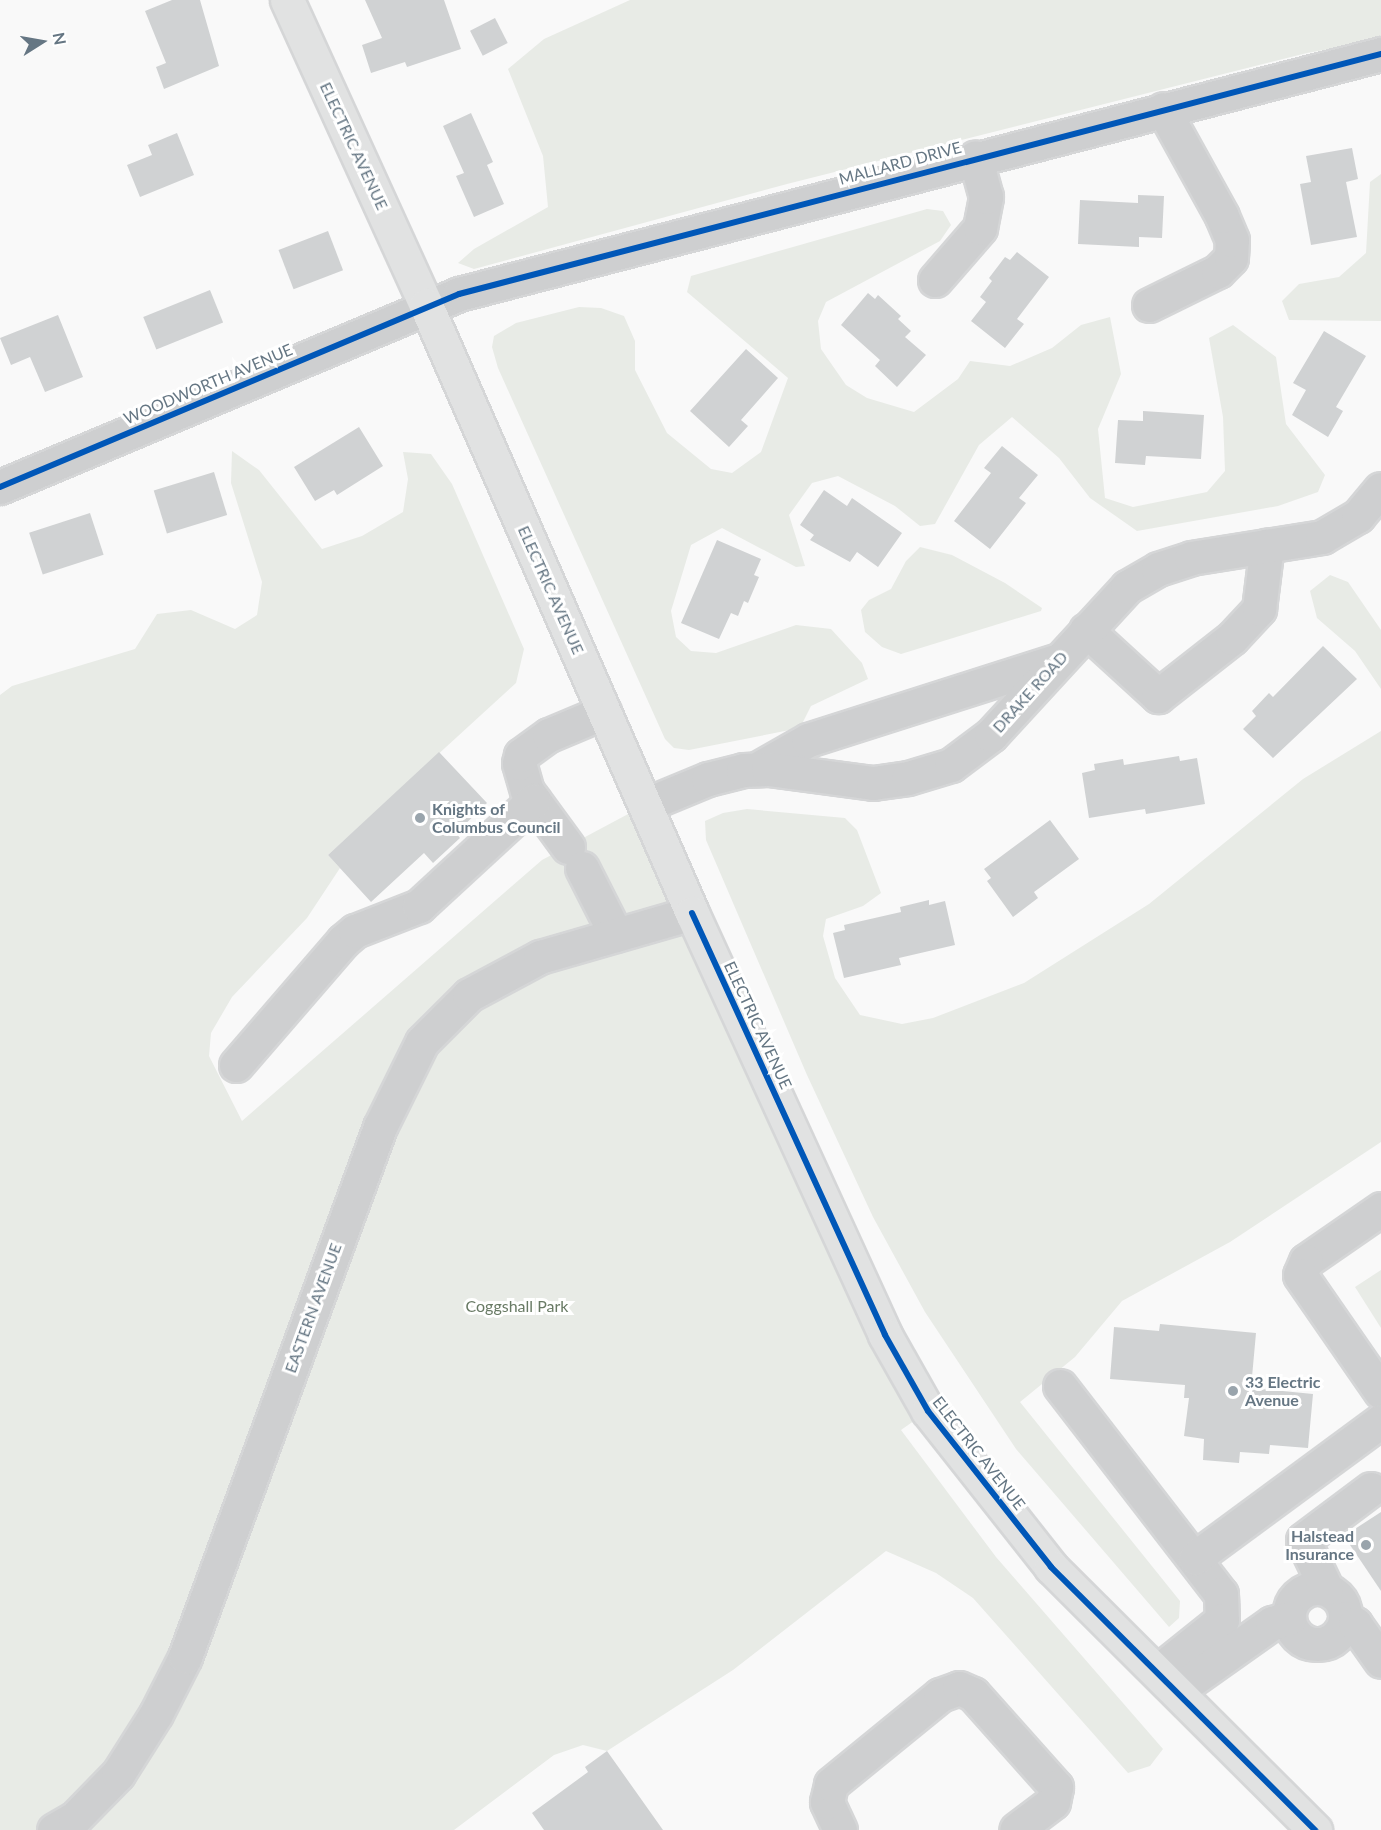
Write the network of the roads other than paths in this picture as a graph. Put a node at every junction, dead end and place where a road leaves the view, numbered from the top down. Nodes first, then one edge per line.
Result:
1 (287, 0) edge
2 (1381, 54) edge
3 (1163, 109) junction
4 (975, 157) junction
5 (935, 280) dead end
6 (426, 305) junction
7 (1149, 305) dead end
8 (0, 487) edge
9 (1381, 489) edge
10 (1267, 545) junction
11 (1086, 630) junction
12 (1058, 661) junction
13 (604, 712) junction
14 (757, 769) junction
15 (534, 800) junction
16 (645, 805) junction
17 (692, 914) junction
18 (616, 935) junction
19 (236, 1065) dead end
20 (1381, 1209) edge
21 (1060, 1386) dead end
22 (1381, 1392) edge
23 (1381, 1421) edge
24 (1371, 1489) dead end
25 (1195, 1558) junction
26 (1326, 1588) junction
27 (1289, 1618) junction
28 (1345, 1618) junction
29 (1381, 1661) edge
30 (1166, 1682) junction
31 (54, 1830) edge
32 (840, 1830) edge
33 (1016, 1830) edge
34 (1315, 1830) edge

1 - 6 main road, ELECTRIC AVENUE
2 - 3 street, MALLARD DRIVE
3 - 4 street, MALLARD DRIVE
3 - 7 street
4 - 5 street
4 - 6 street, MALLARD DRIVE
6 - 8 street, WOODWORTH AVENUE
6 - 13 main road, ELECTRIC AVENUE
9 - 10 street, DRAKE ROAD
10 - 11 street, DRAKE ROAD
10 - 11 street
11 - 12 street, DRAKE ROAD
12 - 14 street
12 - 14 street, DRAKE ROAD
13 - 15 street
13 - 16 main road, ELECTRIC AVENUE
14 - 16 street, DRAKE ROAD
15 - 18 street
15 - 19 street
16 - 17 main road, ELECTRIC AVENUE
17 - 18 street, EASTERN AVENUE
17 - 30 main road, ELECTRIC AVENUE
18 - 31 street, EASTERN AVENUE
20 - 22 street
21 - 25 street
23 - 25 street
24 - 26 street
25 - 30 street
26 - 27 street
26 - 28 street
27 - 28 street
27 - 30 street
28 - 29 street
30 - 34 main road, ELECTRIC AVENUE
32 - 33 street

